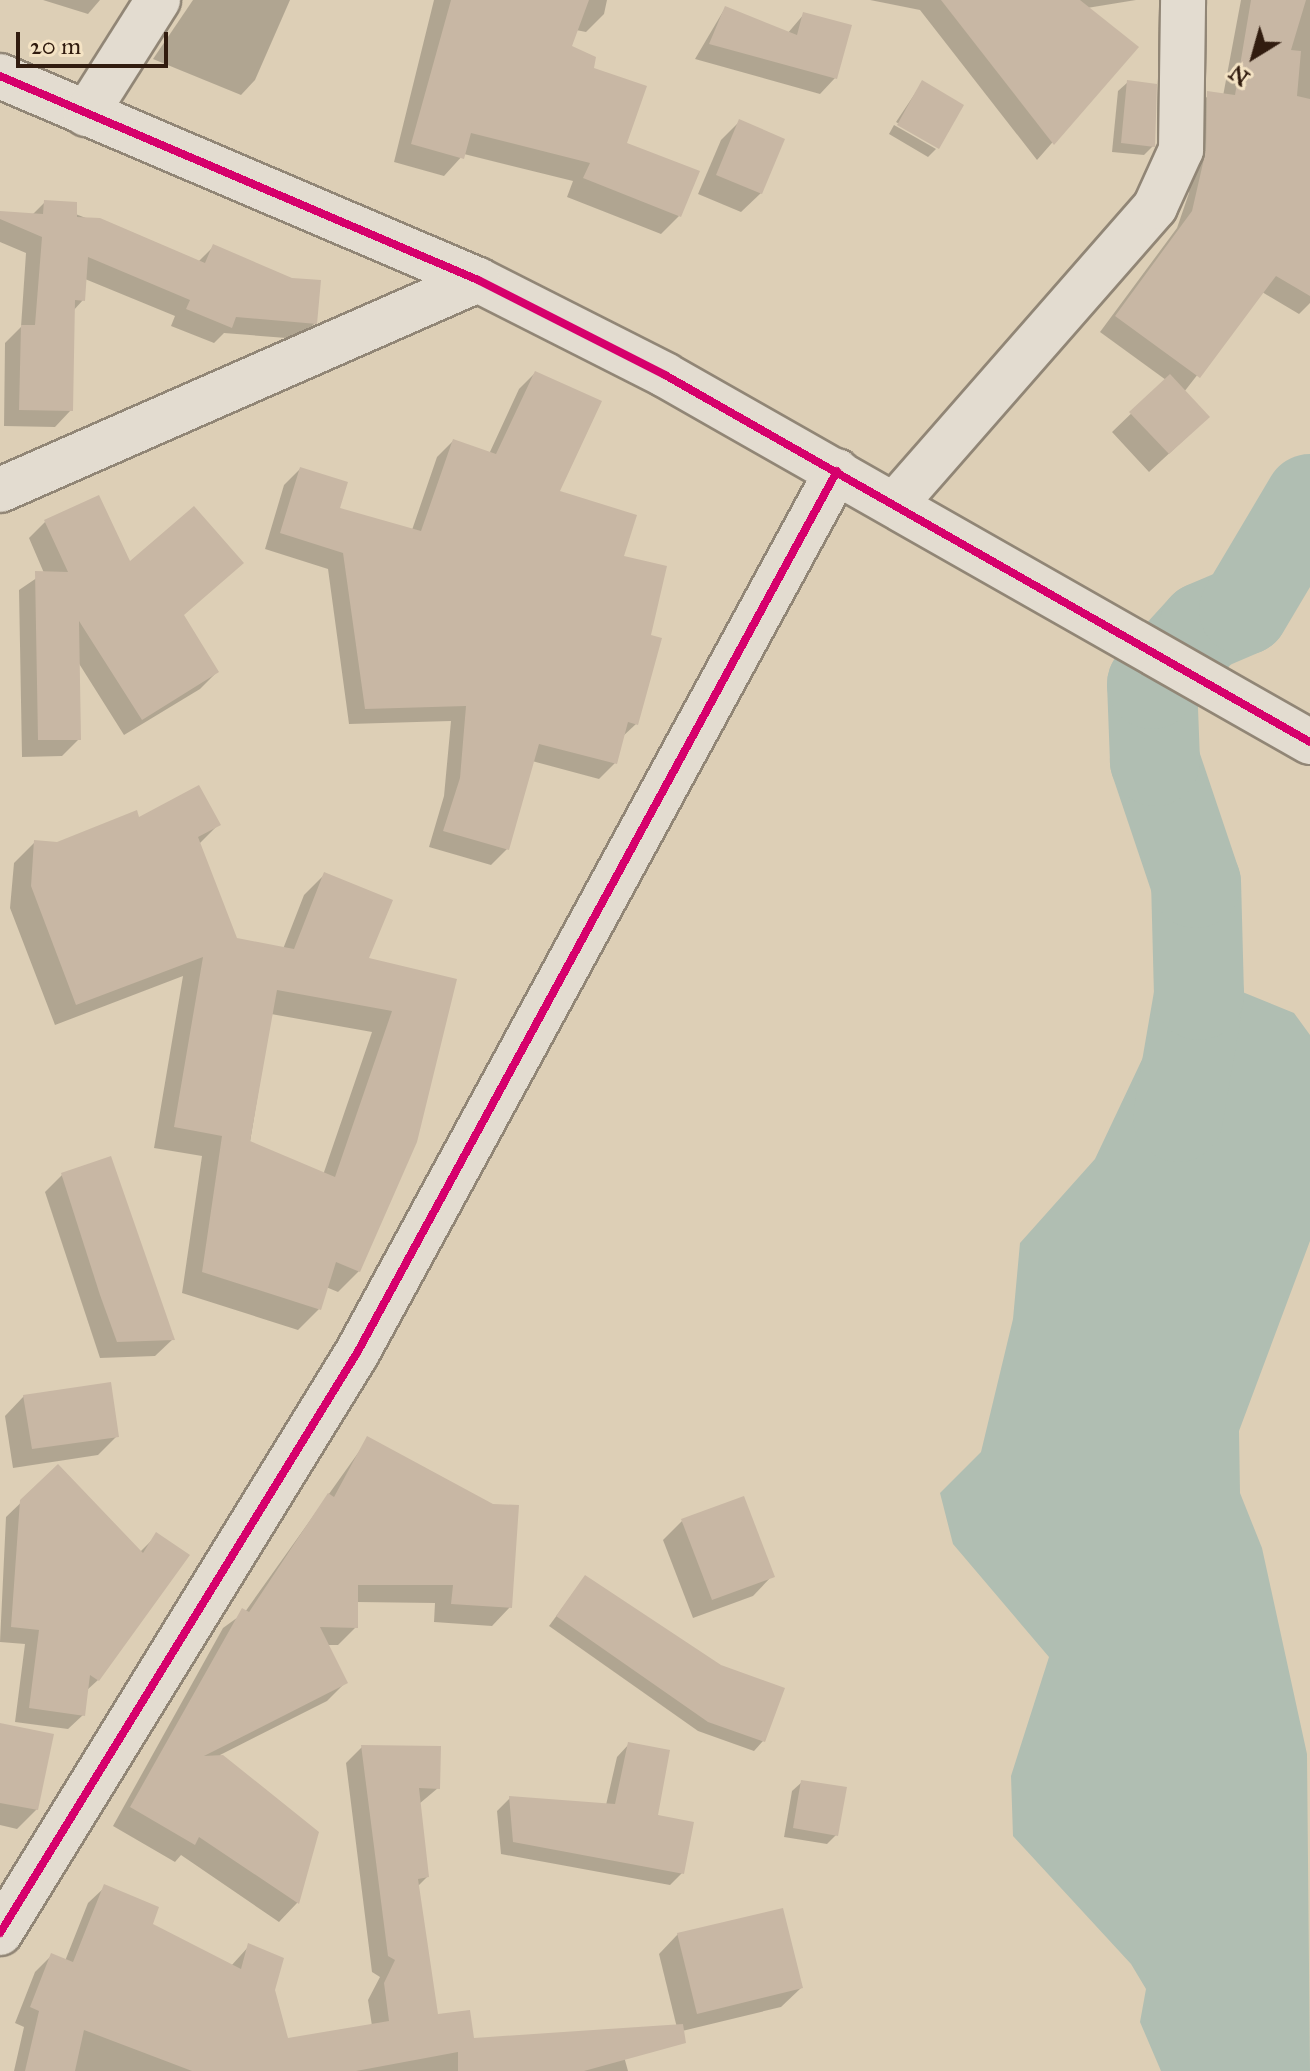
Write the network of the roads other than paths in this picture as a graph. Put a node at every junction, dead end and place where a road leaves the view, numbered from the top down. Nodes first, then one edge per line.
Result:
1 (158, 0) edge
2 (1183, 0) edge
3 (0, 76) edge
4 (86, 114) junction
5 (478, 280) junction
6 (837, 471) junction
7 (0, 490) edge
8 (895, 504) junction
9 (1310, 742) edge
10 (0, 1933) edge

1 - 4 street
2 - 8 street
3 - 4 street
4 - 5 street
5 - 6 street
5 - 7 street
6 - 8 street
6 - 10 street
8 - 9 street

